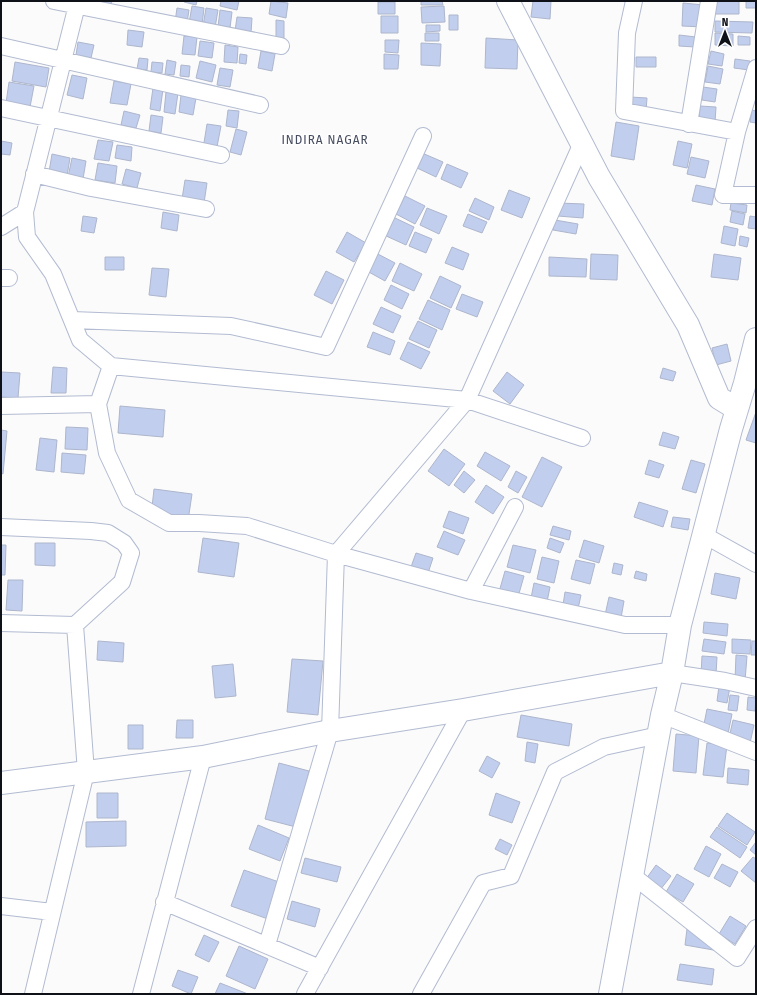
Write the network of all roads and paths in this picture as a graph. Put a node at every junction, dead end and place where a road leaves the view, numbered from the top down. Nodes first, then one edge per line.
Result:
1 (54, 1) edge
2 (508, 1) edge
3 (634, 1) edge
4 (710, 1) edge
5 (77, 4) edge
6 (1, 46) edge
7 (281, 46) dead end
8 (63, 60) junction
9 (756, 68) edge
10 (260, 105) dead end
11 (1, 108) edge
12 (48, 118) junction
13 (689, 124) junction
14 (737, 132) junction
15 (423, 136) dead end
16 (582, 143) junction
17 (221, 155) dead end
18 (34, 174) junction
19 (756, 195) edge
20 (206, 209) dead end
21 (25, 212) junction
22 (1, 227) edge
23 (72, 320) junction
24 (756, 339) edge
25 (111, 366) junction
26 (751, 385) edge
27 (467, 400) junction
28 (98, 404) junction
29 (1, 406) edge
30 (737, 409) junction
31 (582, 438) dead end
32 (515, 507) dead end
33 (1, 527) edge
34 (704, 535) junction
35 (336, 554) junction
36 (756, 564) edge
37 (471, 591) junction
38 (1, 623) edge
39 (75, 625) junction
40 (680, 625) junction
41 (672, 673) junction
42 (629, 681) junction
43 (756, 688) edge
44 (463, 710) junction
45 (662, 718) junction
46 (330, 731) junction
47 (756, 752) edge
48 (203, 757) junction
49 (86, 772) junction
50 (1, 783) edge
51 (632, 875) junction
52 (164, 902) junction
53 (1, 906) edge
54 (52, 912) junction
55 (756, 928) edge
56 (267, 945) junction
57 (320, 968) junction
58 (33, 994) edge
59 (140, 994) edge
60 (305, 994) edge
61 (421, 994) edge
62 (610, 994) edge

1 - 5 street
2 - 16 street
3 - 13 street
4 - 13 street
5 - 7 street
5 - 8 street
6 - 8 street
8 - 10 street
8 - 12 street
9 - 14 street
11 - 12 street
12 - 17 street
12 - 18 street
13 - 14 street
14 - 19 street
15 - 23 street
16 - 27 street
16 - 30 street
18 - 20 street
18 - 21 street
21 - 22 street
21 - 23 street
23 - 25 street
24 - 26 street
25 - 27 street
25 - 28 street
26 - 30 street
27 - 31 street
27 - 35 street
28 - 29 street
28 - 35 street
30 - 34 street
32 - 37 street
33 - 39 street
34 - 36 street
34 - 40 street
35 - 37 street
35 - 46 street
37 - 40 street
38 - 39 street
39 - 49 street
40 - 41 street
41 - 42 street
41 - 43 street
41 - 45 street
42 - 44 street
42 - 45 street
44 - 46 street
44 - 57 street
45 - 47 street
45 - 51 street
45 - 61 street
46 - 48 street
46 - 56 street
48 - 49 street
48 - 52 street
49 - 50 street
49 - 54 street
51 - 55 street
51 - 62 street
52 - 56 street
52 - 59 street
53 - 54 street
54 - 58 street
56 - 57 street
57 - 60 street

